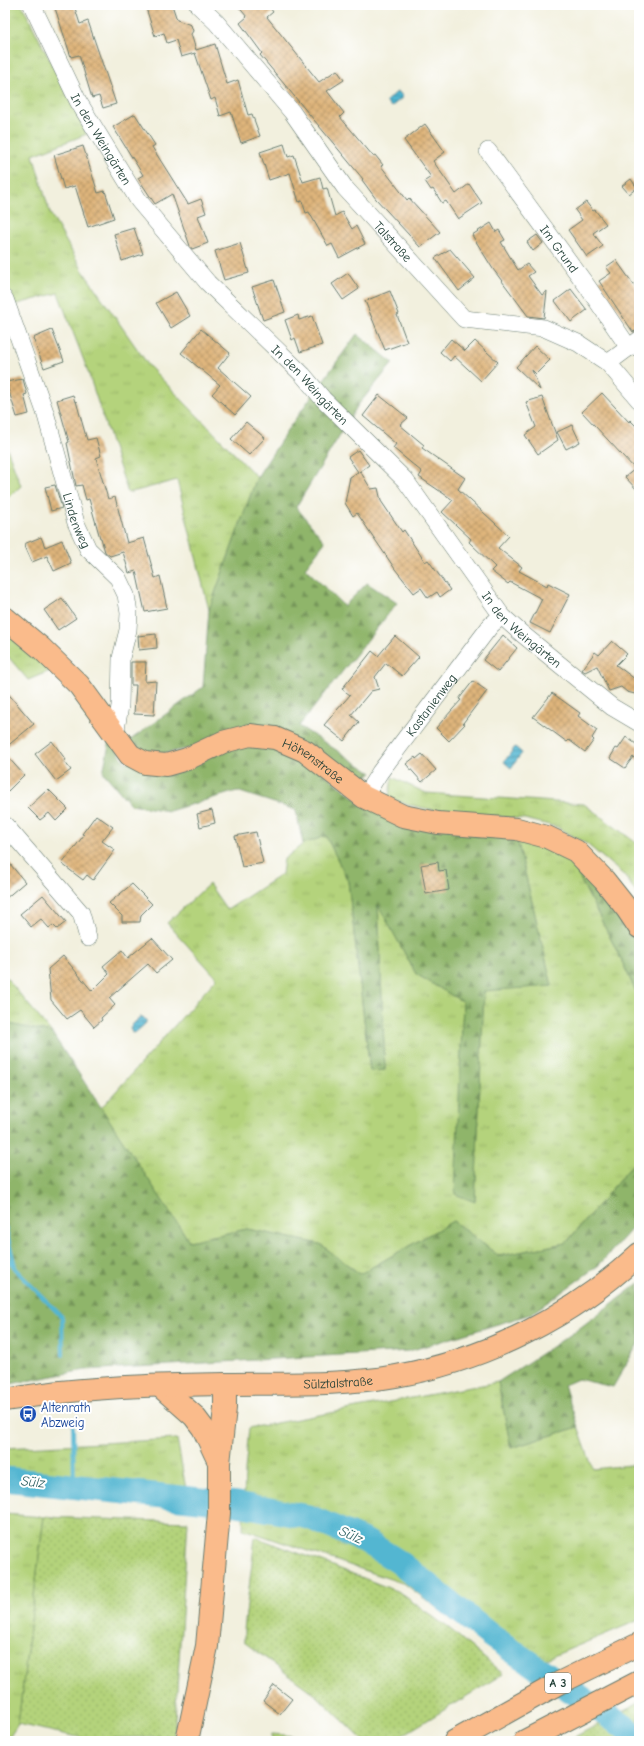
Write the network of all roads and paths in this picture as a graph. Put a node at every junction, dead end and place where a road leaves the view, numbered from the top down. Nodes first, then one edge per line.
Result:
1 (32, 5) edge
2 (198, 5) edge
3 (488, 151) dead end
4 (5, 299) edge
5 (634, 344) edge
6 (608, 363) junction
7 (639, 400) edge
8 (502, 616) junction
9 (5, 618) edge
10 (639, 723) edge
11 (115, 735) junction
12 (364, 797) junction
13 (5, 825) edge
14 (639, 927) edge
15 (88, 938) dead end
16 (639, 1254) edge
17 (225, 1384) junction
18 (160, 1386) junction
19 (5, 1400) edge
20 (220, 1473) junction
21 (639, 1644) edge
22 (639, 1682) edge
23 (187, 1741) edge
24 (456, 1741) edge
25 (525, 1741) edge

1 - 8 street, In den Weingärten
2 - 6 street, Talstraße
3 - 5 street, Im Grund
4 - 11 street, Lindenweg
5 - 6 street
6 - 7 street, Talstraße
8 - 10 street, In den Weingärten
8 - 12 street, Kastanienweg
9 - 11 main road, Höhenstraße
11 - 12 main road, Höhenstraße
12 - 14 main road, Höhenstraße
13 - 15 street
16 - 17 main road, Sülztalstraße
17 - 18 main road, Sülztalstraße
17 - 20 main road
18 - 19 main road, Sülztalstraße
18 - 20 main road
20 - 23 main road
21 - 24 main road, A 3
22 - 25 main road

